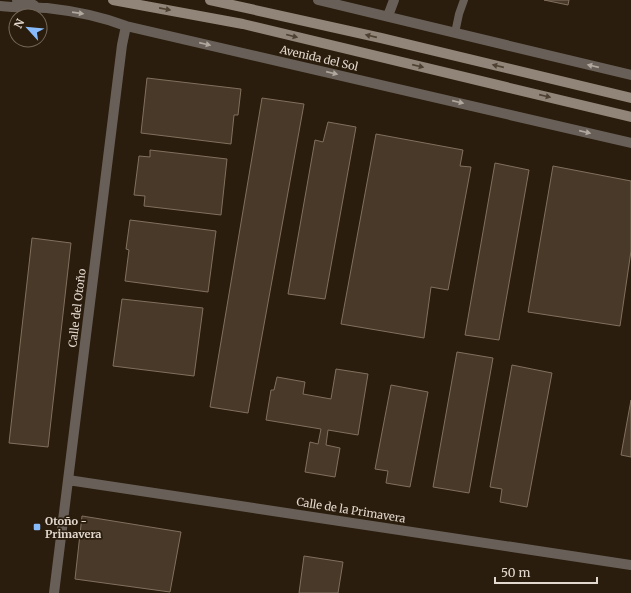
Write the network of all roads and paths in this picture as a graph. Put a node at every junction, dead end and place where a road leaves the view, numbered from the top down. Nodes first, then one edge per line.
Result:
1 (17, 0) edge
2 (112, 0) edge
3 (210, 0) edge
4 (394, 0) edge
5 (464, 0) edge
6 (325, 1) edge
7 (0, 6) edge
8 (18, 8) edge
9 (46, 8) edge
10 (48, 8) edge
11 (388, 16) junction
12 (126, 26) junction
13 (455, 33) junction
14 (631, 75) edge
15 (631, 98) edge
16 (631, 117) edge
17 (631, 143) edge
18 (68, 480) junction
19 (631, 565) edge
20 (54, 593) edge

1 - 9 street
2 -> 16 main road, Avenida del Sol
15 -> 3 main road
4 - 11 street
5 - 13 lane
6 - 11 street
7 - 8 street, Avenida del Sol
10 -> 12 street, Avenida del Sol
11 - 13 street
12 -> 17 street, Avenida del Sol
12 - 18 street, Calle del Otoño
14 -> 13 street
18 - 19 street, Calle de la Primavera
18 - 20 street, Calle del Otoño

